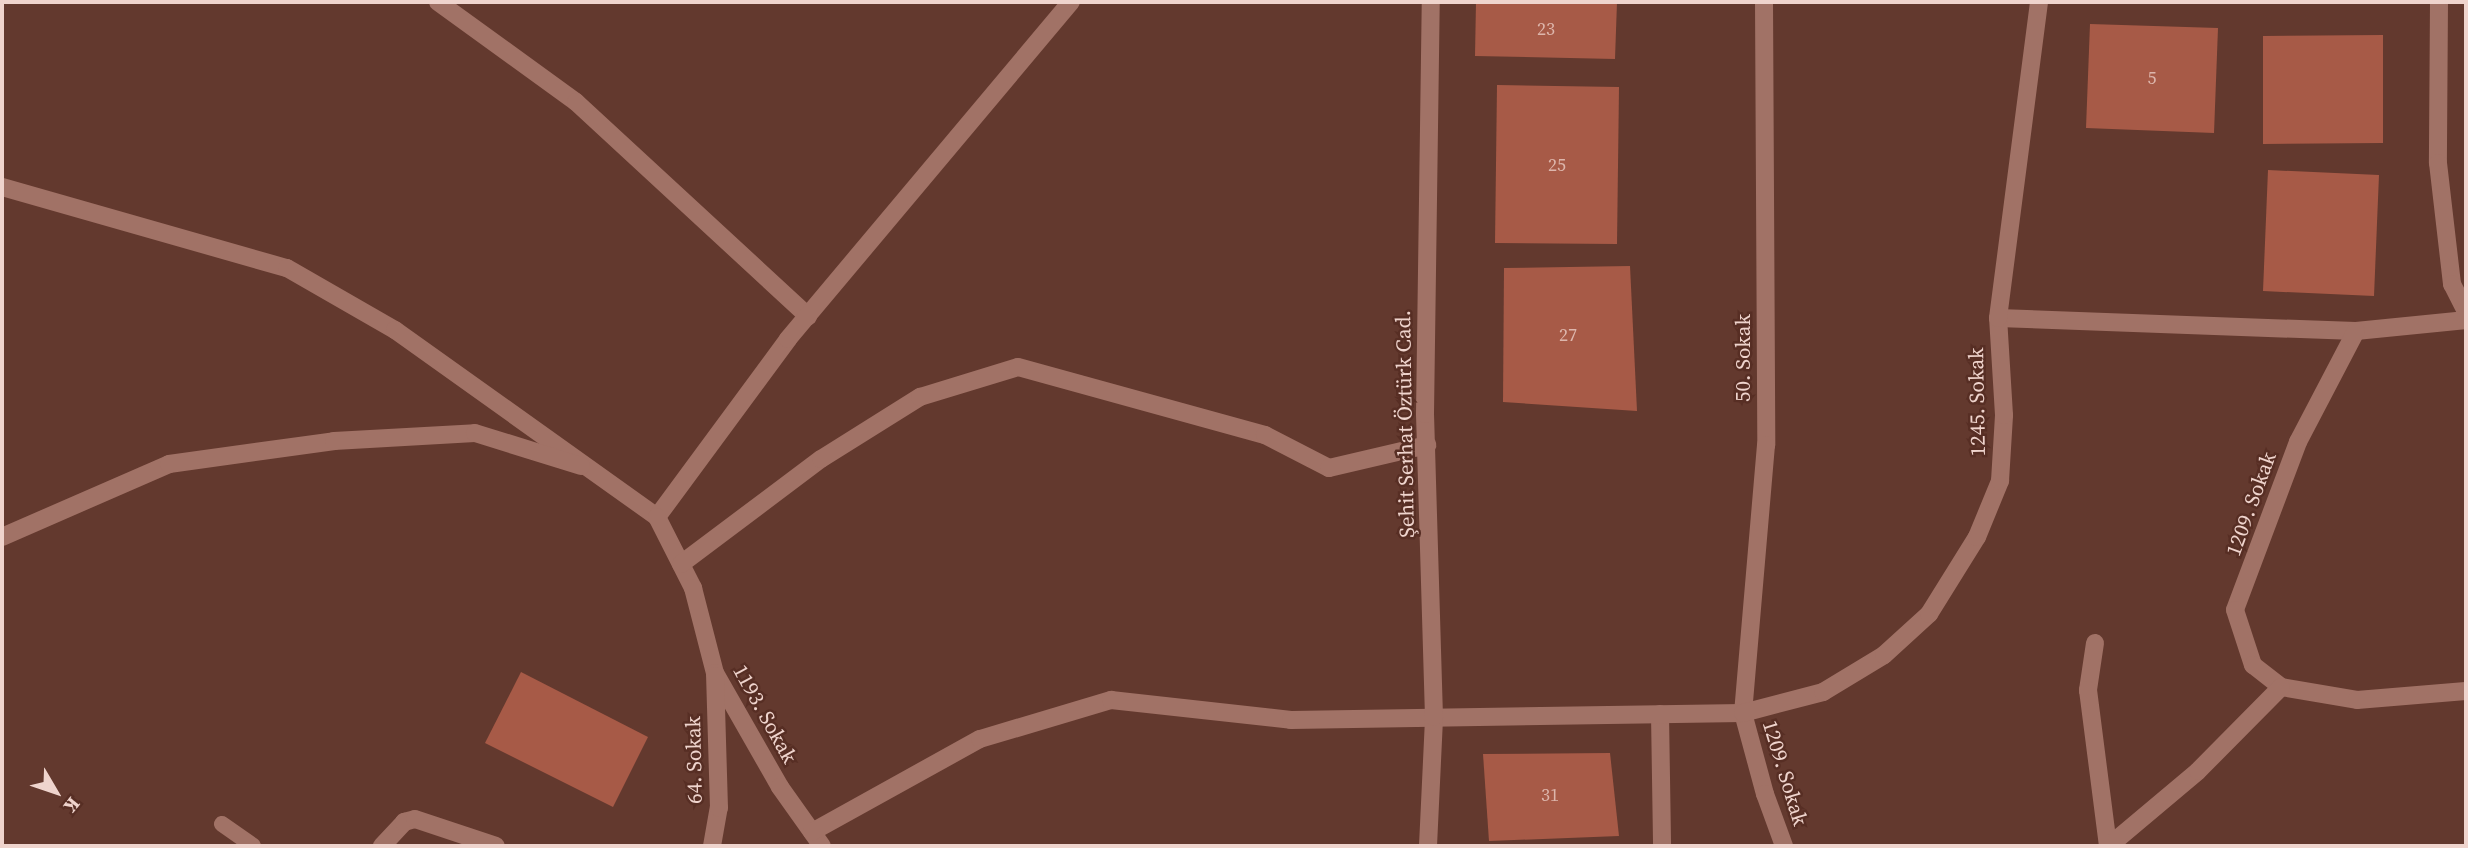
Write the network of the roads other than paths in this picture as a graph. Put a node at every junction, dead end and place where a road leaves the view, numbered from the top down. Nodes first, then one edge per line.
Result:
1 (438, 2) edge
2 (1071, 2) edge
3 (1431, 2) edge
4 (1764, 2) edge
5 (2039, 2) edge
6 (2439, 2) edge
7 (2, 187) edge
8 (2466, 312) edge
9 (808, 316) junction
10 (1998, 318) junction
11 (2466, 320) edge
12 (2356, 331) junction
13 (1427, 445) junction
14 (598, 472) junction
15 (657, 517) junction
16 (2, 537) edge
17 (681, 564) junction
18 (2095, 643) dead end
19 (715, 673) junction
20 (2281, 687) junction
21 (2466, 691) edge
22 (1743, 713) junction
23 (1660, 714) junction
24 (1434, 717) junction
25 (222, 824) dead end
26 (817, 839) edge
27 (253, 846) edge
28 (382, 846) edge
29 (496, 846) edge
30 (712, 846) edge
31 (1428, 846) edge
32 (1662, 846) edge
33 (1784, 846) edge
34 (2109, 846) edge

1 - 9 street
2 - 9 street
3 - 13 street, Şehit Serhat Öztürk Cad.
4 - 22 street, 50. Sokak
5 - 10 street, 1245. Sokak
6 - 8 street
7 - 14 street
9 - 15 street
10 - 12 street
10 - 22 street, 1245. Sokak
11 - 12 street
12 - 20 street, 1209. Sokak
13 - 17 street
13 - 24 street, Şehit Serhat Öztürk Cad.
14 - 15 street
14 - 16 street
15 - 17 street, 1193. Sokak
17 - 19 street, 1193. Sokak
18 - 34 street
19 - 26 street, 1193. Sokak
19 - 30 street, 64. Sokak
20 - 21 street, 1209. Sokak
20 - 34 street
22 - 23 street, 1245. Sokak
22 - 33 street, 1209. Sokak
23 - 24 street, 1245. Sokak
23 - 32 street
24 - 26 street, 1245. Sokak
24 - 31 street, Şehit Serhat Öztürk Cad.
25 - 27 lane
28 - 29 street

